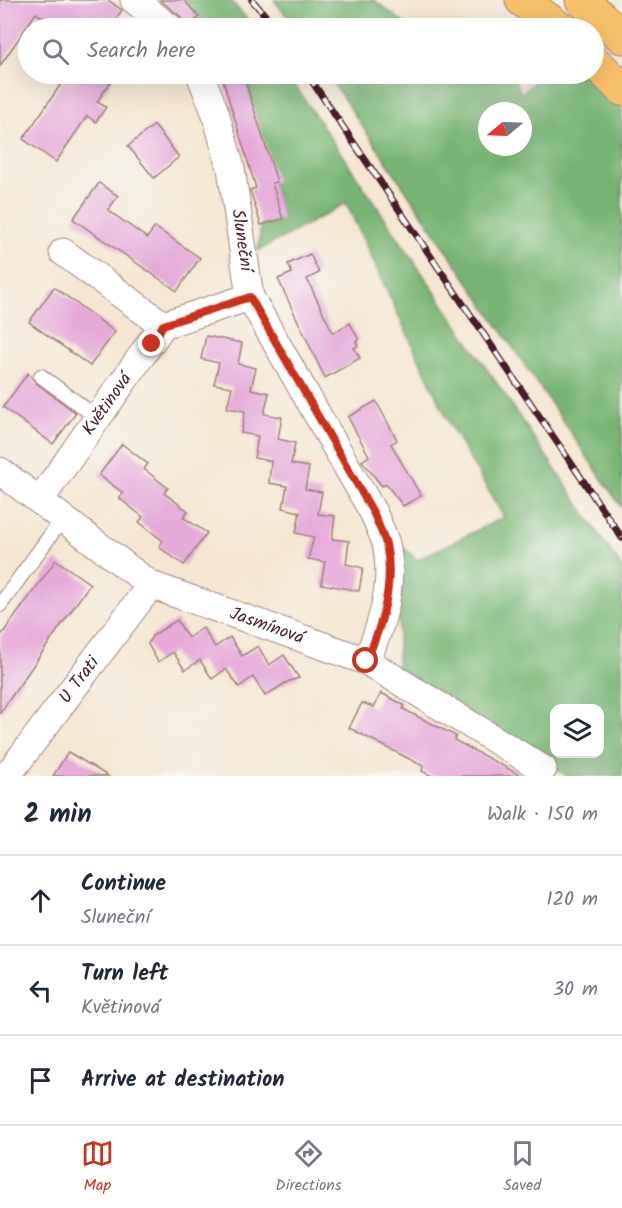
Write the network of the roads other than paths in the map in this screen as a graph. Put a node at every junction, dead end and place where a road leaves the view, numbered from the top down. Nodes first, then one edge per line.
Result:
1 (134, 0) edge
2 (522, 0) edge
3 (582, 0) edge
4 (157, 18) edge
5 (545, 18) edge
6 (601, 18) edge
7 (604, 21) edge
8 (622, 38) edge
9 (604, 71) edge
10 (204, 84) edge
11 (622, 89) edge
12 (63, 252) dead end
13 (250, 297) junction
14 (163, 325) junction
15 (41, 376) dead end
16 (99, 419) junction
17 (0, 471) edge
18 (40, 500) junction
19 (65, 519) junction
20 (151, 585) junction
21 (0, 605) edge
22 (366, 661) junction
23 (543, 769) dead end
24 (7, 776) edge

1 - 4 street
2 - 5 highway
3 - 6 highway
7 - 8 highway
9 - 11 highway
10 - 13 street, Sluneční
12 - 14 street
13 - 14 street
13 - 22 street, Sluneční
14 - 16 street, Květinová
15 - 16 lane
16 - 18 street, Květinová
17 - 18 street, Jasmínová
18 - 19 street, Jasmínová
19 - 20 street, Jasmínová
19 - 21 lane
20 - 22 street, Jasmínová
20 - 24 street, U Trati
22 - 23 street, Jasmínová

